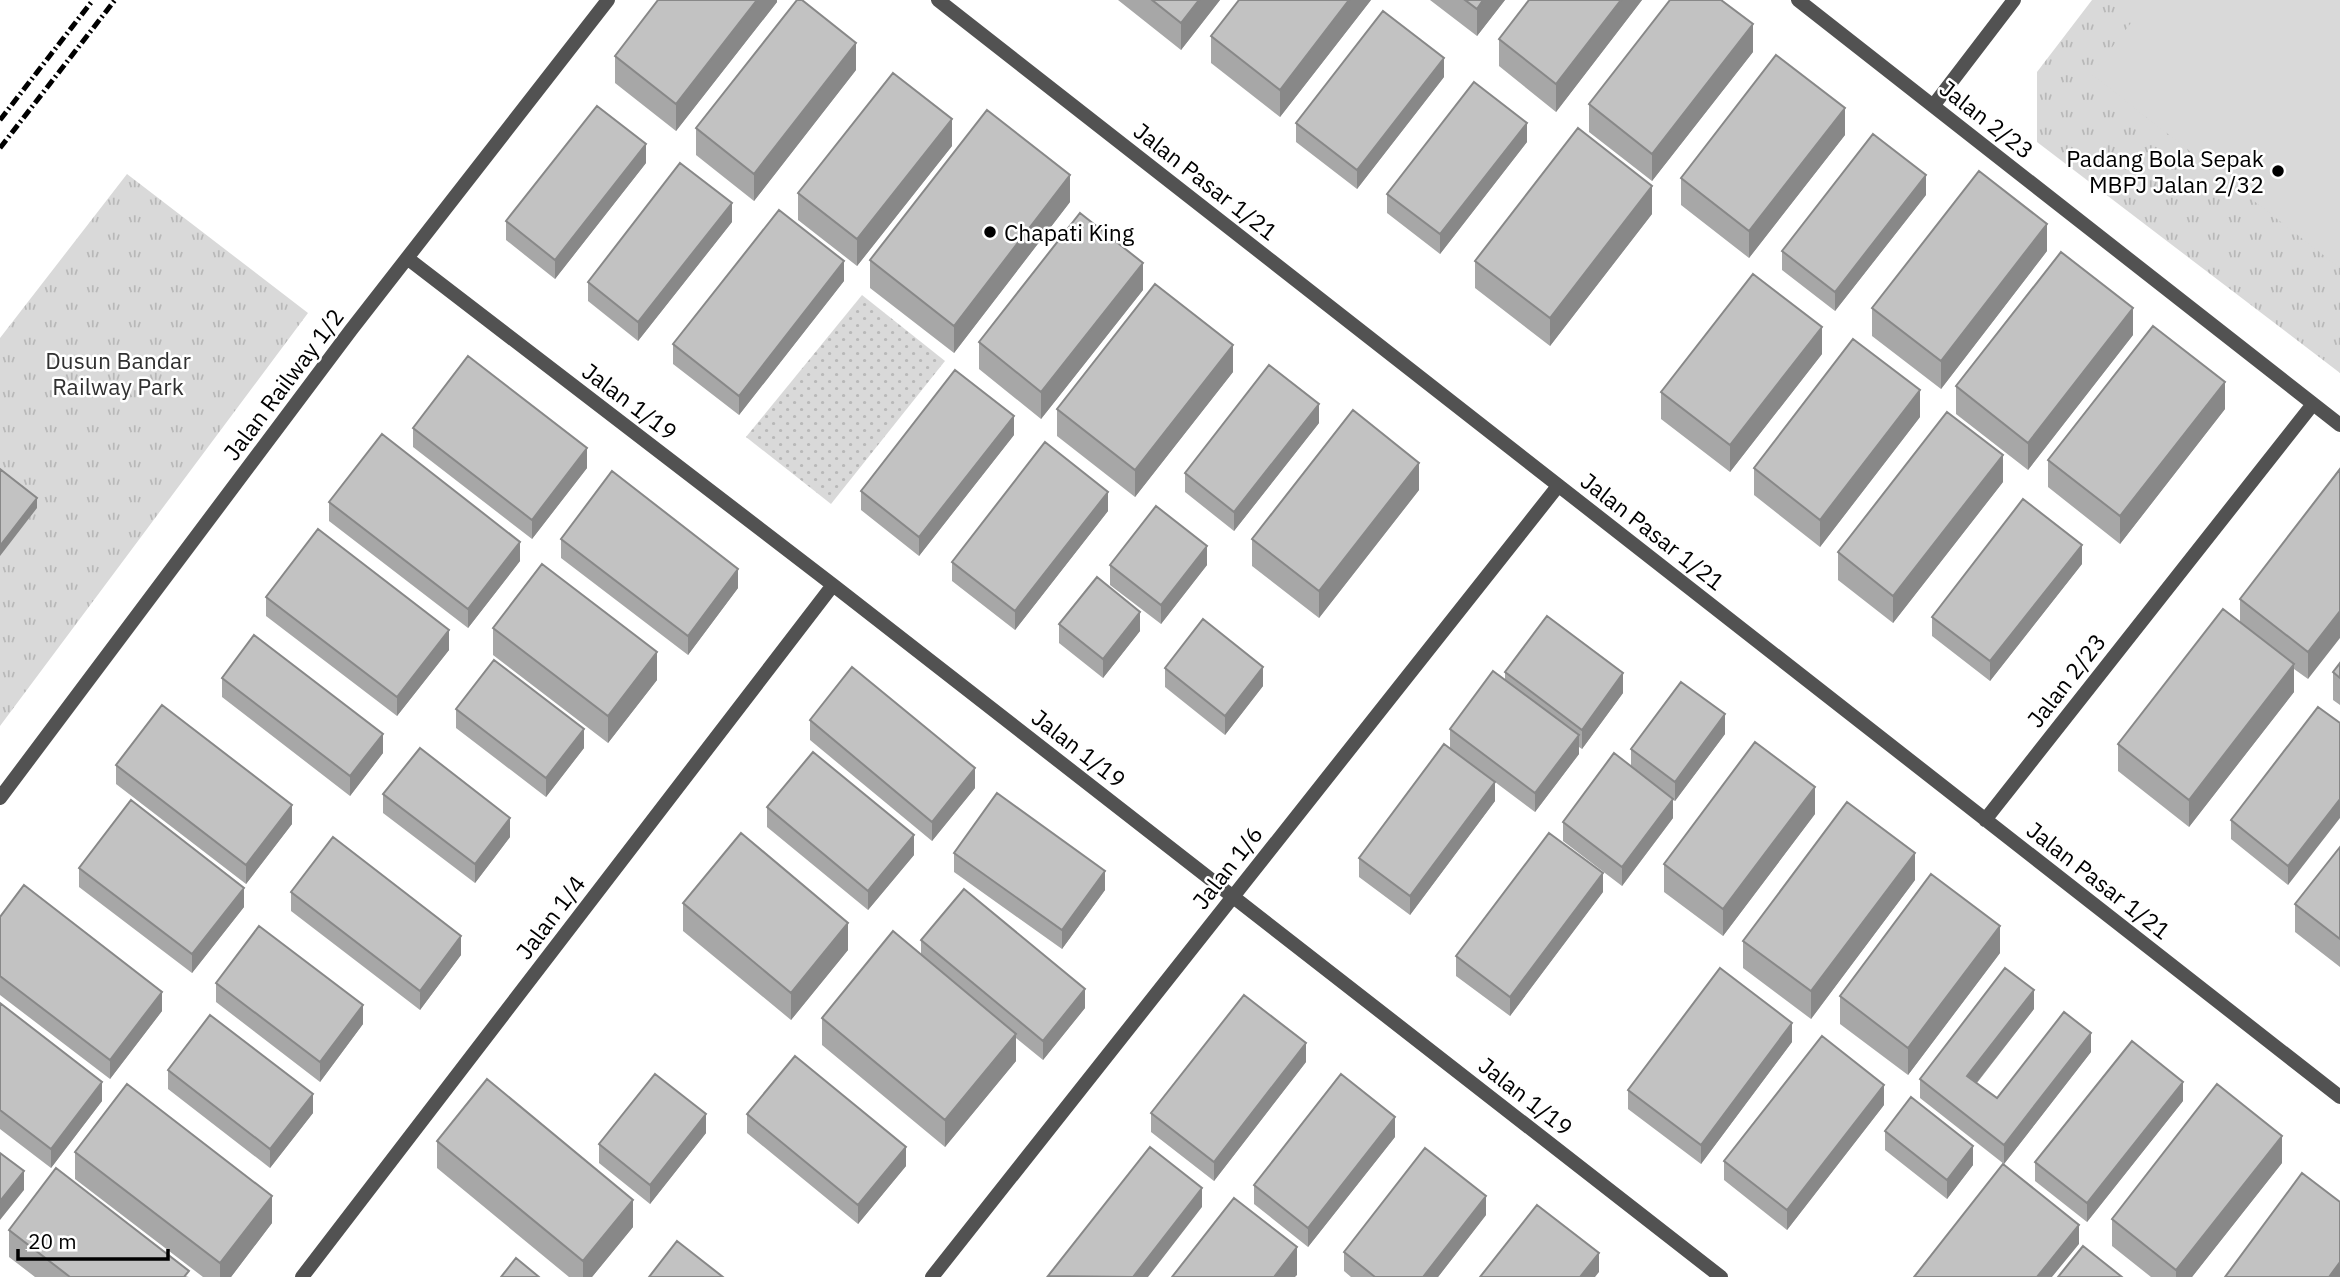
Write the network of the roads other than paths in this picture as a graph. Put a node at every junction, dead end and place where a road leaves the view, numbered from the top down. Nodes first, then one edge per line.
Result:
1 (608, 0) edge
2 (938, 0) edge
3 (1798, 0) edge
4 (2014, 0) edge
5 (1933, 106) junction
6 (407, 258) junction
7 (2312, 404) junction
8 (2340, 425) edge
9 (1558, 485) junction
10 (833, 584) junction
11 (0, 798) edge
12 (1985, 820) junction
13 (1233, 897) junction
14 (2340, 1097) edge
15 (302, 1277) edge
16 (932, 1277) edge
17 (1721, 1277) edge

1 - 6 street, Jalan Railway 1/2
2 - 9 street, Jalan Pasar 1/21
3 - 5 street, Jalan 2/23
4 - 5 street
5 - 7 street, Jalan 2/23
6 - 10 street, Jalan 1/19
6 - 11 street, Jalan Railway 1/2
7 - 8 street, Jalan 2/23
7 - 12 street, Jalan 2/23
9 - 12 street, Jalan Pasar 1/21
9 - 13 street, Jalan 1/6
10 - 13 street, Jalan 1/19
10 - 15 street, Jalan 1/4
12 - 14 street, Jalan Pasar 1/21
13 - 16 street, Jalan 1/6
13 - 17 street, Jalan 1/19

